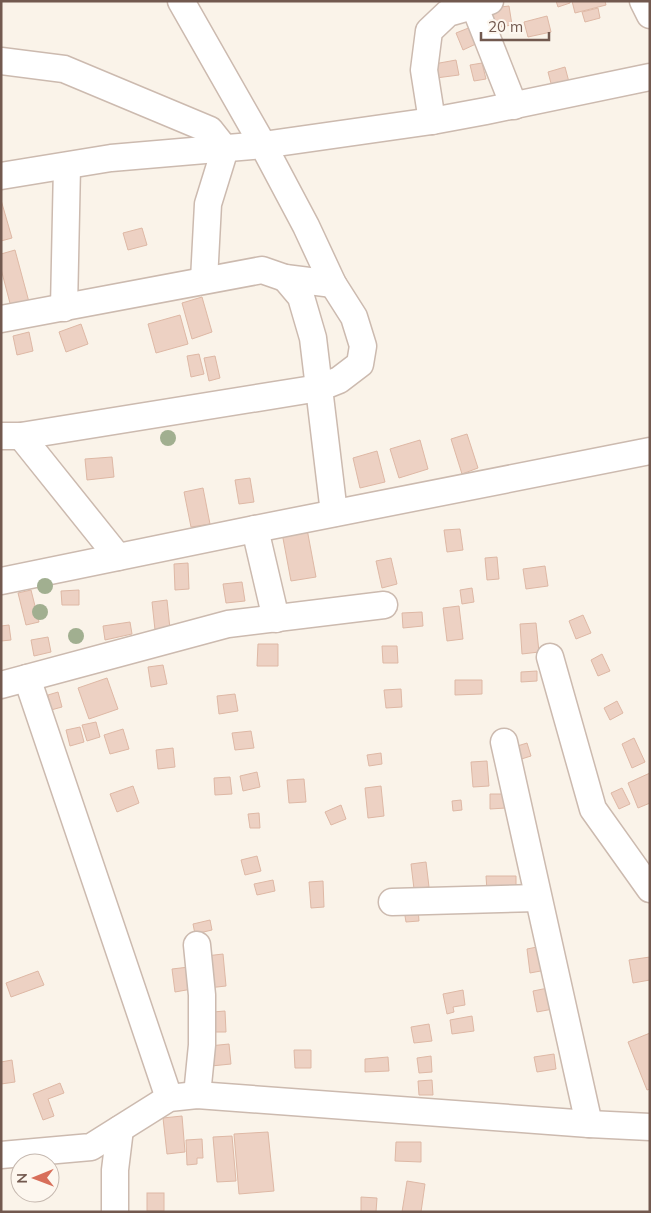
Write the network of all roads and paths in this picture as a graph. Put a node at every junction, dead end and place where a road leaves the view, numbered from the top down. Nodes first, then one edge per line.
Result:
1 (181, 1) edge
2 (642, 1) edge
3 (482, 3) edge
4 (650, 15) edge
5 (1, 61) edge
6 (650, 77) edge
7 (514, 106) junction
8 (432, 121) junction
9 (263, 145) junction
10 (225, 149) junction
11 (68, 166) junction
12 (1, 176) edge
13 (285, 278) junction
14 (204, 280) junction
15 (333, 284) junction
16 (64, 308) junction
17 (1, 319) edge
18 (319, 388) junction
19 (11, 436) edge
20 (650, 450) edge
21 (334, 513) junction
22 (255, 528) junction
23 (118, 557) junction
24 (1, 581) edge
25 (384, 605) dead end
26 (276, 619) junction
27 (550, 657) dead end
28 (27, 678) junction
29 (1, 685) edge
30 (504, 742) dead end
31 (650, 889) edge
32 (538, 898) junction
33 (392, 902) dead end
34 (197, 945) dead end
35 (197, 1095) junction
36 (169, 1098) junction
37 (589, 1124) junction
38 (650, 1127) edge
39 (120, 1129) junction
40 (1, 1155) edge
41 (115, 1212) edge

1 - 9 street
2 - 4 street
3 - 7 street
3 - 8 street
5 - 10 street
6 - 7 street
7 - 8 street
8 - 9 street
9 - 10 street
9 - 15 street
10 - 11 street
10 - 14 street
11 - 12 street
11 - 16 street
13 - 14 street
13 - 15 street
13 - 18 street
14 - 16 street
15 - 18 street
16 - 17 street
18 - 19 street
18 - 21 street
19 - 23 street
20 - 21 street
21 - 22 street
22 - 23 street
22 - 26 street
23 - 24 street
25 - 26 street
26 - 28 street
27 - 31 street
28 - 29 street
28 - 36 street
30 - 32 street
32 - 33 street
32 - 37 street
34 - 35 street
35 - 36 street
35 - 37 street
36 - 39 street
37 - 38 street
39 - 40 street
39 - 41 street

